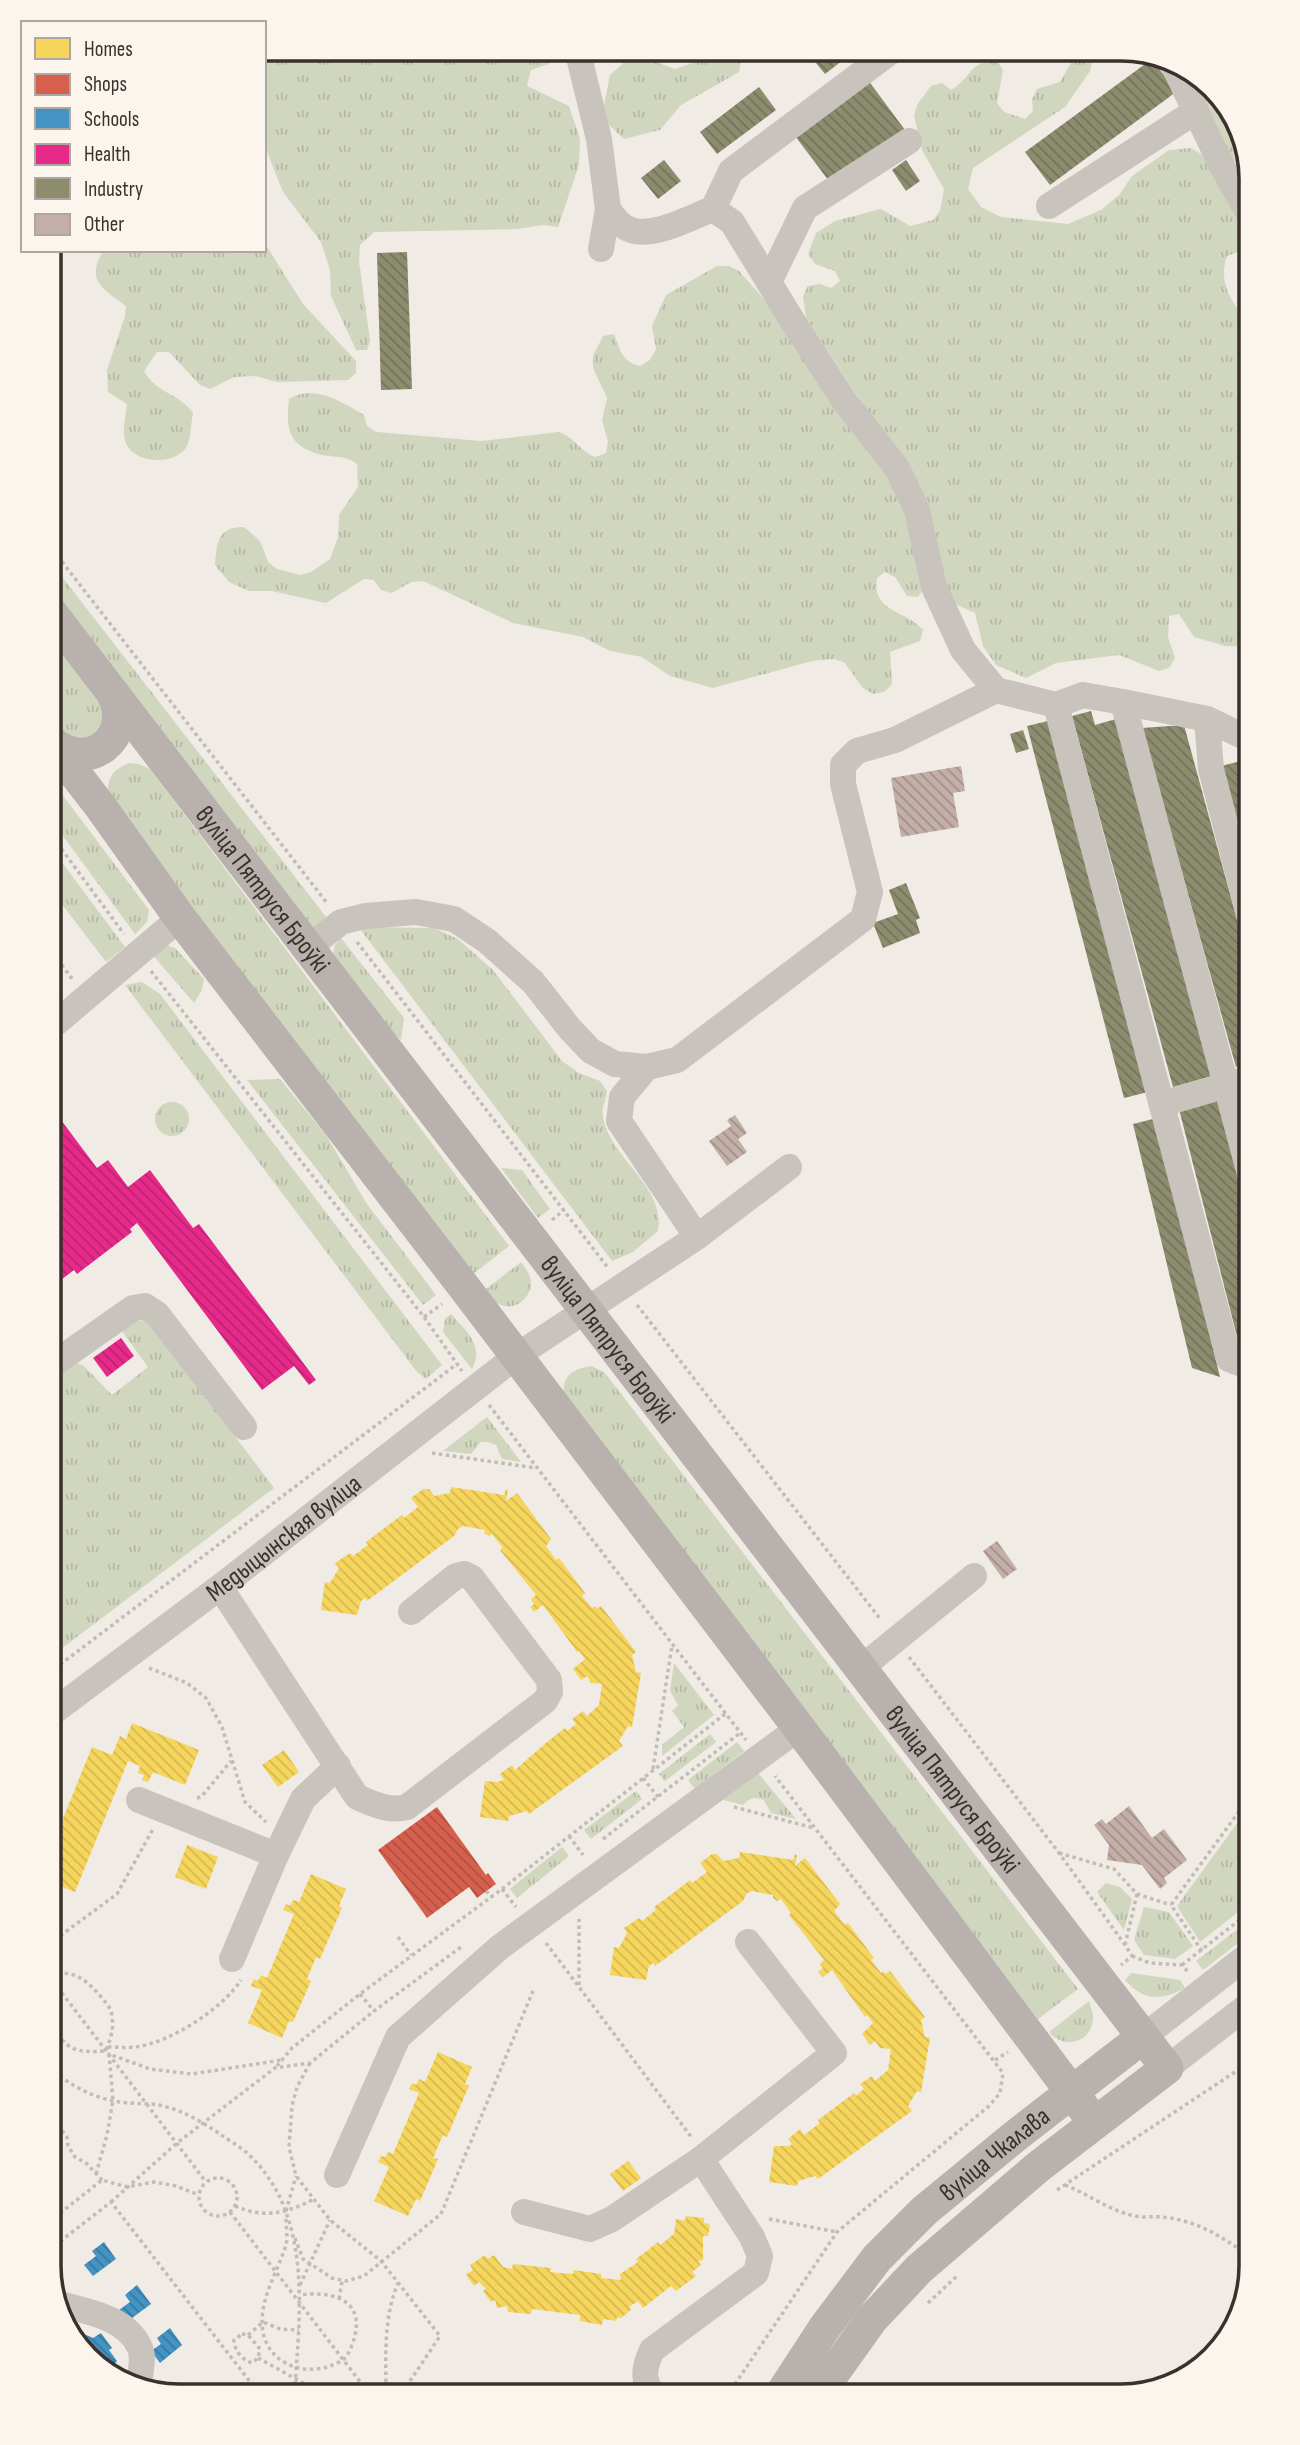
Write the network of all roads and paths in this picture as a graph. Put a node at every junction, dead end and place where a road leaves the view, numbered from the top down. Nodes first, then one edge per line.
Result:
1 (580, 61) edge
2 (877, 62) edge
3 (1179, 77) edge
4 (1196, 111) junction
5 (909, 141) dead end
6 (1239, 196) edge
7 (1049, 206) dead end
8 (608, 209) junction
9 (713, 209) junction
10 (601, 248) dead end
11 (769, 282) junction
12 (62, 562) edge
13 (62, 627) edge
14 (996, 690) junction
15 (113, 694) junction
16 (1124, 702) junction
17 (1056, 705) junction
18 (1207, 719) junction
19 (1239, 734) edge
20 (62, 750) edge
21 (62, 756) edge
22 (164, 761) junction
23 (100, 806) junction
24 (62, 849) edge
25 (1239, 876) edge
26 (180, 918) junction
27 (341, 922) junction
28 (308, 948) junction
29 (138, 953) junction
30 (62, 965) edge
31 (86, 997) junction
32 (62, 1014) edge
33 (647, 1067) junction
34 (1239, 1082) edge
35 (1163, 1104) junction
36 (789, 1167) dead end
37 (564, 1210) junction
38 (550, 1222) dead end
39 (697, 1237) junction
40 (622, 1285) junction
41 (444, 1303) dead end
42 (585, 1309) junction
43 (424, 1317) junction
44 (515, 1357) junction
45 (61, 1358) edge
46 (1239, 1363) edge
47 (457, 1364) junction
48 (476, 1388) junction
49 (244, 1427) dead end
50 (430, 1452) dead end
51 (538, 1469) junction
52 (974, 1576) dead end
53 (220, 1587) junction
54 (411, 1612) dead end
55 (896, 1640) junction
56 (672, 1644) junction
57 (61, 1664) edge
58 (149, 1668) dead end
59 (861, 1668) junction
60 (61, 1706) edge
61 (725, 1714) junction
62 (799, 1728) junction
63 (740, 1733) junction
64 (758, 1756) junction
65 (232, 1760) junction
66 (338, 1766) junction
67 (653, 1771) junction
68 (643, 1779) junction
69 (658, 1797) junction
70 (139, 1800) dead end
71 (727, 1805) dead end
72 (163, 1810) junction
73 (1239, 1812) edge
74 (814, 1828) junction
75 (569, 1836) junction
76 (281, 1845) junction
77 (594, 1846) dead end
78 (1059, 1853) junction
79 (573, 1862) dead end
80 (502, 1889) junction
81 (486, 1891) dead end
82 (1138, 1894) junction
83 (492, 1896) junction
84 (1171, 1905) junction
85 (528, 1912) junction
86 (1239, 1921) edge
87 (61, 1935) edge
88 (398, 1937) dead end
89 (748, 1942) dead end
90 (1125, 1945) junction
91 (461, 1947) dead end
92 (1202, 1951) junction
93 (411, 1955) junction
94 (1132, 1956) junction
95 (232, 1959) dead end
96 (1239, 1962) edge
97 (1182, 1965) junction
98 (61, 1973) edge
99 (1111, 1973) dead end
100 (1195, 1979) dead end
101 (533, 1991) dead end
102 (61, 1992) edge
103 (360, 1994) junction
104 (374, 2011) junction
105 (1239, 2012) edge
106 (1143, 2036) junction
107 (61, 2040) edge
108 (107, 2053) junction
109 (282, 2060) junction
110 (310, 2063) junction
111 (275, 2068) junction
112 (1167, 2068) junction
113 (1239, 2069) edge
114 (61, 2076) edge
115 (1071, 2092) junction
116 (113, 2100) junction
117 (146, 2103) junction
118 (203, 2123) junction
119 (1094, 2123) junction
120 (61, 2129) edge
121 (177, 2143) junction
122 (703, 2157) junction
123 (96, 2174) junction
124 (337, 2175) dead end
125 (296, 2176) junction
126 (102, 2180) junction
127 (206, 2182) junction
128 (1065, 2185) junction
129 (127, 2187) junction
130 (1056, 2190) dead end
131 (199, 2195) junction
132 (314, 2199) junction
133 (111, 2202) junction
134 (235, 2206) junction
135 (61, 2212) edge
136 (230, 2212) junction
137 (524, 2212) dead end
138 (286, 2213) junction
139 (760, 2217) dead end
140 (330, 2220) junction
141 (836, 2232) junction
142 (292, 2233) junction
143 (61, 2240) edge
144 (1239, 2249) edge
145 (381, 2261) junction
146 (310, 2264) junction
147 (275, 2271) junction
148 (959, 2273) dead end
149 (342, 2281) junction
150 (398, 2283) junction
151 (298, 2287) junction
152 (300, 2295) junction
153 (339, 2299) junction
154 (301, 2304) junction
155 (69, 2307) edge
156 (920, 2310) dead end
157 (263, 2322) junction
158 (299, 2330) junction
159 (248, 2335) junction
160 (234, 2344) junction
161 (225, 2349) junction
162 (258, 2358) junction
163 (343, 2360) junction
164 (296, 2368) junction
165 (140, 2377) edge
166 (295, 2378) junction
167 (251, 2383) edge
168 (295, 2383) edge
169 (304, 2383) edge
170 (361, 2383) edge
171 (386, 2383) edge
172 (408, 2383) edge
173 (647, 2384) edge
174 (735, 2384) edge
175 (788, 2384) edge
176 (826, 2384) edge

1 - 8 street
2 - 9 street
3 - 4 street
4 - 6 street
4 - 7 street
5 - 11 street
8 - 9 street
8 - 10 street
9 - 11 street
11 - 14 street
12 - 27 path
13 - 15 main road, вуліца Пятруся Броўкі
14 - 17 street
14 - 33 street
15 - 20 main road
15 - 22 main road, вуліца Пятруся Броўкі
16 - 17 street
16 - 18 street
16 - 34 street
17 - 35 street
18 - 19 street
18 - 25 street
21 - 23 main road
22 - 23 main road
22 - 28 main road, вуліца Пятруся Броўкі
23 - 26 main road
24 - 29 path
26 - 29 street
26 - 44 main road
27 - 28 street
27 - 33 street
27 - 37 path
28 - 42 main road, вуліца Пятруся Броўкі
29 - 31 street
29 - 43 path
30 - 31 path
31 - 32 street
33 - 39 street
34 - 35 street
35 - 46 street
36 - 39 street, Медыцынская вуліца
37 - 38 path
37 - 40 path
39 - 40 street, Медыцынская вуліца
40 - 42 street, Медыцынская вуліца
40 - 55 path
41 - 43 path
42 - 44 street, Медыцынская вуліца
42 - 59 main road, вуліца Пятруся Броўкі
43 - 47 path
44 - 48 street, Медыцынская вуліца
44 - 62 main road
45 - 49 street
47 - 48 path
47 - 57 path
48 - 51 path
48 - 53 street, Медыцынская вуліца
50 - 51 path
51 - 56 path
52 - 55 street
53 - 60 street, Медыцынская вуліца
53 - 66 street
54 - 66 street
55 - 59 street
55 - 78 path
56 - 61 path
56 - 67 path
58 - 65 path
59 - 106 main road, вуліца Пятруся Броўкі
61 - 63 path
61 - 67 path
62 - 64 street
62 - 115 main road
63 - 64 path
63 - 69 path
64 - 74 path
64 - 85 street
65 - 72 path
65 - 76 path
66 - 76 street
67 - 68 path
68 - 69 path
68 - 75 path
69 - 77 path
70 - 72 street
71 - 74 path
72 - 76 street
72 - 87 path
73 - 84 path
74 - 141 path
75 - 79 path
75 - 80 path
76 - 95 street
78 - 82 path
78 - 90 path
80 - 83 path
80 - 85 path
81 - 83 path
82 - 84 path
82 - 90 path
83 - 93 path
84 - 92 path
85 - 122 path
85 - 124 street
86 - 92 path
88 - 93 path
89 - 122 street
90 - 94 path
91 - 104 path
92 - 97 path
93 - 103 path
94 - 97 path
94 - 99 path
96 - 106 street, вуліца Чкалава
97 - 100 path
98 - 108 path
101 - 145 path
102 - 108 path
103 - 104 path
103 - 109 path
104 - 110 path
105 - 112 street, вуліца Чкалава
106 - 112 main road, вуліца Пятруся Броўкі
106 - 115 main road, вуліца Чкалава
107 - 108 path
108 - 109 path
108 - 116 path
108 - 117 path
109 - 111 path
110 - 111 path
110 - 125 path
111 - 118 path
112 - 119 main road, вуліца Чкалава
113 - 128 path
114 - 116 path
115 - 119 main road
115 - 175 main road, вуліца Чкалава
116 - 117 path
116 - 123 path
117 - 118 path
117 - 121 path
118 - 121 path
118 - 138 path
119 - 176 main road, вуліца Чкалава
120 - 123 path
121 - 127 path
121 - 129 path
122 - 137 street
122 - 173 street
123 - 126 path
125 - 132 path
125 - 138 path
126 - 129 path
126 - 135 path
127 - 131 path
127 - 134 path
128 - 130 path
128 - 144 path
129 - 131 path
129 - 133 path
131 - 136 path
132 - 138 path
132 - 140 path
133 - 143 path
133 - 161 path
134 - 136 path
134 - 138 path
136 - 147 path
138 - 142 path
138 - 147 path
139 - 141 path
140 - 145 path
140 - 146 path
141 - 174 path
142 - 146 path
142 - 151 path
145 - 149 path
145 - 150 path
146 - 149 path
146 - 151 path
147 - 154 path
147 - 157 path
148 - 156 path
149 - 153 path
150 - 171 path
150 - 172 path
151 - 152 path
152 - 153 path
152 - 154 path
153 - 163 path
154 - 158 path
154 - 163 path
155 - 165 street
157 - 158 path
157 - 159 path
157 - 164 path
158 - 164 path
159 - 160 path
159 - 162 path
160 - 161 path
160 - 162 path
161 - 167 path
162 - 166 path
163 - 164 path
163 - 170 path
164 - 166 path
166 - 168 path
166 - 169 path

